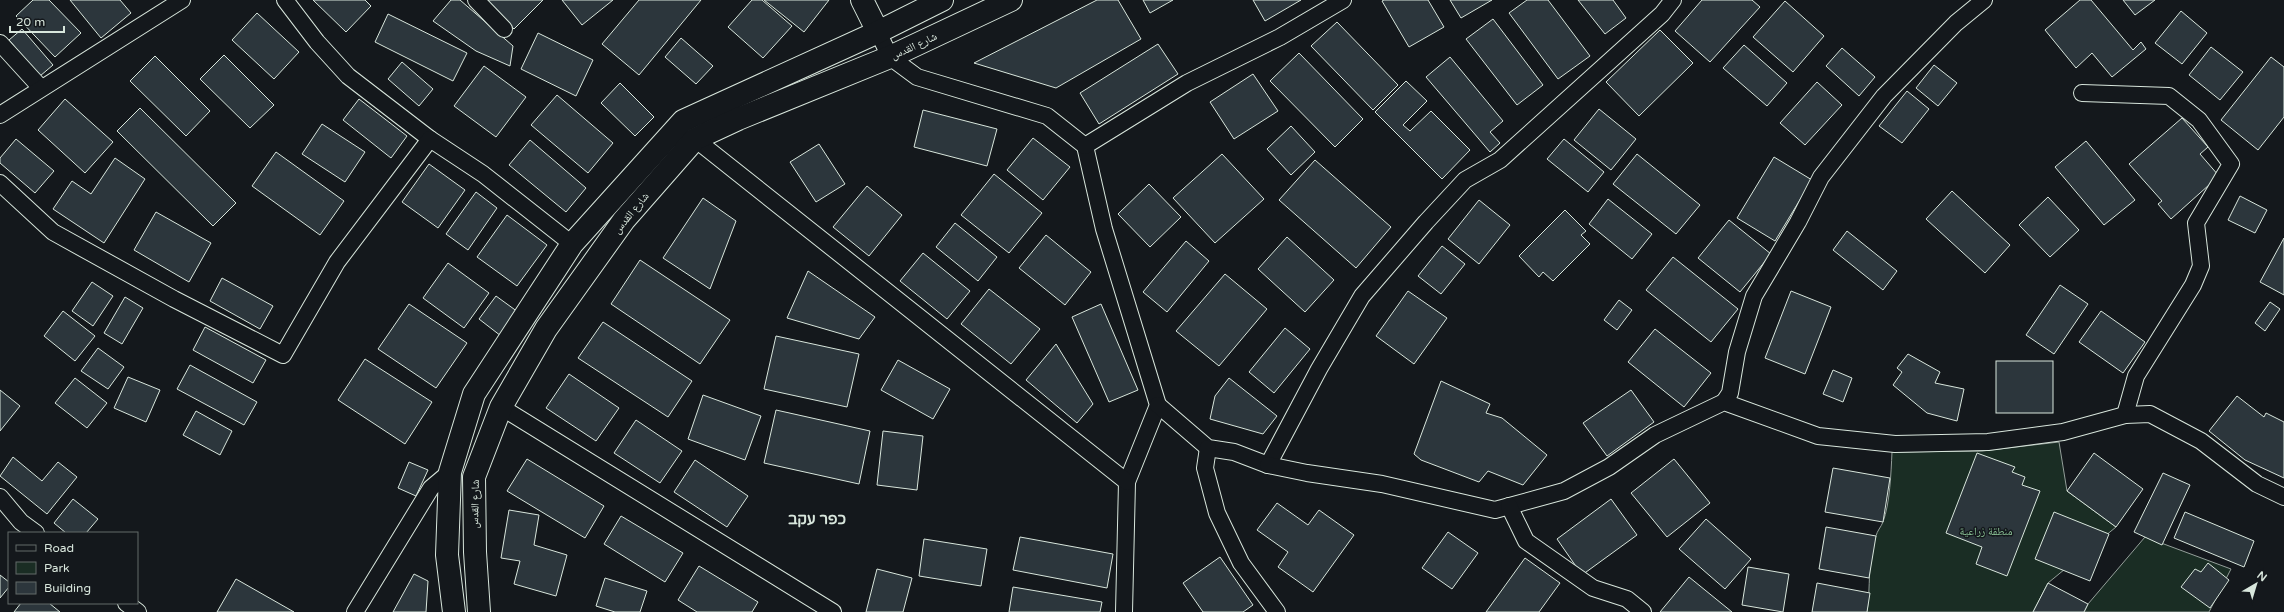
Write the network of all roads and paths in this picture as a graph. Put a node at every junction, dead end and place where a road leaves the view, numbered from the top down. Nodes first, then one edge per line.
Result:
1 (182, 0) edge
2 (285, 0) edge
3 (476, 0) edge
4 (942, 0) edge
5 (1011, 0) edge
6 (1343, 0) edge
7 (1674, 0) edge
8 (1984, 0) edge
9 (868, 2) edge
10 (504, 29) dead end
11 (878, 32) junction
12 (0, 42) edge
13 (890, 57) junction
14 (41, 88) junction
15 (2082, 93) dead end
16 (0, 115) edge
17 (695, 139) junction
18 (430, 140) junction
19 (1085, 146) junction
20 (0, 182) edge
21 (572, 244) junction
22 (1724, 402) junction
23 (1158, 405) junction
24 (501, 407) junction
25 (2125, 415) junction
26 (1208, 448) junction
27 (1268, 465) junction
28 (450, 472) junction
29 (1127, 482) junction
30 (0, 497) edge
31 (2284, 497) edge
32 (1509, 506) junction
33 (35, 532) edge
34 (127, 604) edge
35 (138, 612) edge
36 (355, 612) edge
37 (454, 612) edge
38 (479, 612) edge
39 (833, 612) edge
40 (1124, 612) edge
41 (1277, 612) edge
42 (1644, 612) edge

1 - 14 street
2 - 18 street
3 - 10 street
4 - 11 main road, شارع القدس
5 - 13 main road, شارع القدس
6 - 19 street
7 - 27 street
8 - 22 street
9 - 11 main road
11 - 13 street
11 - 21 main road, شارع القدس
12 - 14 street
13 - 17 main road, شارع القدس
13 - 19 street
14 - 16 street
15 - 25 street
17 - 24 main road, شارع القدس
17 - 29 street
18 - 20 street
18 - 21 street
19 - 23 street
21 - 28 main road, شارع القدس
22 - 25 street
22 - 32 street
23 - 26 street
23 - 29 street
24 - 38 main road, شارع القدس
24 - 39 street
25 - 31 street
26 - 27 street
26 - 41 street
27 - 32 street
28 - 36 street
28 - 37 main road, شارع القدس
29 - 40 street
30 - 33 street
32 - 42 street
34 - 35 street

